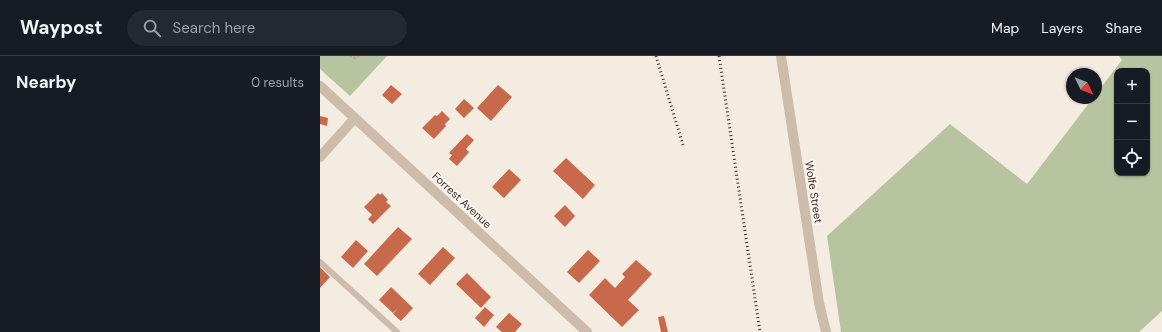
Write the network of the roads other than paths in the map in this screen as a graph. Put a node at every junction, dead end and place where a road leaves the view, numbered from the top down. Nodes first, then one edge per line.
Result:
1 (780, 56) edge
2 (320, 86) edge
3 (355, 118) junction
4 (320, 157) edge
5 (320, 262) edge
6 (397, 332) edge
7 (588, 332) edge
8 (826, 332) edge

1 - 8 street, Wolfe Street
2 - 3 street, Forrest Avenue
3 - 4 street
3 - 7 street, Forrest Avenue
5 - 6 lane

